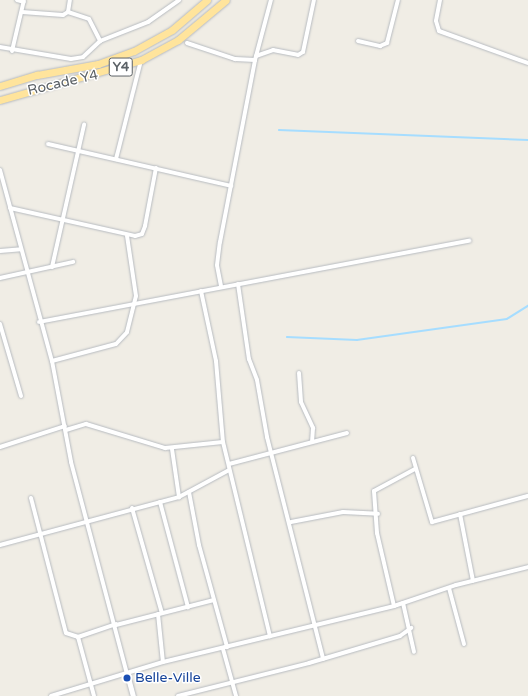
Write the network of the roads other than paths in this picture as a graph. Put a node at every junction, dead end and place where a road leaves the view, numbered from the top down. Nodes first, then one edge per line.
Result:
1 (17, 0) edge
2 (70, 0) edge
3 (179, 0) edge
4 (207, 0) edge
5 (226, 0) edge
6 (271, 0) edge
7 (314, 0) edge
8 (398, 0) edge
9 (440, 0) edge
10 (24, 1) edge
11 (22, 12) junction
12 (68, 12) junction
13 (100, 41) junction
14 (358, 41) dead end
15 (187, 43) dead end
16 (0, 47) edge
17 (12, 51) junction
18 (255, 58) junction
19 (141, 60) junction
20 (528, 62) edge
21 (0, 86) edge
22 (0, 100) edge
23 (84, 125) dead end
24 (48, 144) dead end
25 (79, 151) junction
26 (116, 159) junction
27 (156, 168) junction
28 (0, 170) edge
29 (232, 186) junction
30 (10, 208) junction
31 (62, 220) junction
32 (128, 236) junction
33 (469, 241) dead end
34 (21, 249) junction
35 (0, 251) edge
36 (73, 262) dead end
37 (52, 267) junction
38 (26, 272) junction
39 (0, 278) edge
40 (238, 284) junction
41 (220, 286) junction
42 (201, 291) junction
43 (136, 303) junction
44 (40, 322) junction
45 (0, 324) edge
46 (52, 361) junction
47 (299, 373) dead end
48 (21, 396) dead end
49 (66, 428) junction
50 (347, 433) dead end
51 (312, 441) junction
52 (223, 442) junction
53 (0, 447) edge
54 (172, 449) junction
55 (270, 454) junction
56 (413, 458) dead end
57 (229, 464) junction
58 (230, 470) junction
59 (415, 470) junction
60 (189, 492) junction
61 (528, 496) edge
62 (179, 497) junction
63 (31, 498) dead end
64 (160, 502) junction
65 (132, 508) junction
66 (378, 514) junction
67 (460, 514) junction
68 (86, 520) junction
69 (291, 522) junction
70 (40, 534) junction
71 (0, 545) edge
72 (528, 567) edge
73 (473, 581) junction
74 (449, 588) junction
75 (214, 600) junction
76 (403, 603) junction
77 (394, 606) junction
78 (188, 607) junction
79 (160, 613) junction
80 (116, 624) junction
81 (315, 624) junction
82 (411, 628) junction
83 (270, 636) junction
84 (78, 637) junction
85 (464, 644) dead end
86 (225, 648) junction
87 (414, 652) dead end
88 (323, 659) junction
89 (163, 662) junction
90 (128, 674) junction
91 (91, 682) junction
92 (232, 683) junction
93 (202, 694) edge
94 (51, 696) edge
95 (94, 696) edge
96 (134, 696) edge
97 (178, 696) edge
98 (236, 696) edge

1 - 10 street
2 - 12 street
3 - 13 street
4 - 21 highway, Rocade Y4 / Y4
5 - 19 highway, Rocade Y4 / Y4
6 - 18 street
7 - 18 street
8 - 14 street
9 - 20 street
10 - 11 street
11 - 12 street
11 - 17 street
12 - 13 street
13 - 17 street
15 - 18 street
16 - 17 street
18 - 29 street
19 - 22 highway, Rocade Y4 / Y4
19 - 26 street
23 - 25 street
24 - 25 street
25 - 26 street
25 - 31 street
26 - 27 street
27 - 29 street
27 - 32 street
28 - 30 street
29 - 41 street
30 - 31 street
30 - 34 street
31 - 32 street
31 - 37 street
32 - 43 street
33 - 40 street
34 - 35 street
34 - 38 street
36 - 37 street
37 - 38 street
38 - 39 street
38 - 44 street
40 - 41 street
40 - 55 street
41 - 42 street
42 - 43 street
42 - 52 street
43 - 44 street
43 - 46 street
44 - 46 street
45 - 48 street
46 - 49 street
47 - 51 street
49 - 53 street
49 - 54 street
49 - 68 street
50 - 51 street
51 - 55 street
52 - 54 street
52 - 57 street
54 - 62 street
55 - 57 street
55 - 69 street
56 - 59 street
57 - 58 street
58 - 60 street
58 - 83 street
59 - 66 street
59 - 67 street
60 - 62 street
60 - 75 street
61 - 67 street
62 - 64 street
63 - 70 street
64 - 65 street
64 - 78 street
65 - 68 street
65 - 79 street
66 - 69 street
66 - 77 street
67 - 73 street
68 - 70 street
68 - 80 street
69 - 81 street
70 - 71 street
70 - 84 street
72 - 73 street
73 - 74 street
74 - 76 street
74 - 85 street
75 - 78 street
75 - 86 street
76 - 77 street
76 - 82 street
77 - 81 street
78 - 79 street
79 - 80 street
79 - 89 street
80 - 84 street
80 - 90 street
81 - 83 street
81 - 88 street
82 - 87 street
82 - 88 street
83 - 86 street
84 - 91 street
86 - 89 street
86 - 92 street
88 - 92 street
89 - 90 street
90 - 91 street
90 - 96 street
91 - 94 street
91 - 95 street
92 - 93 street
92 - 98 street
93 - 97 street

